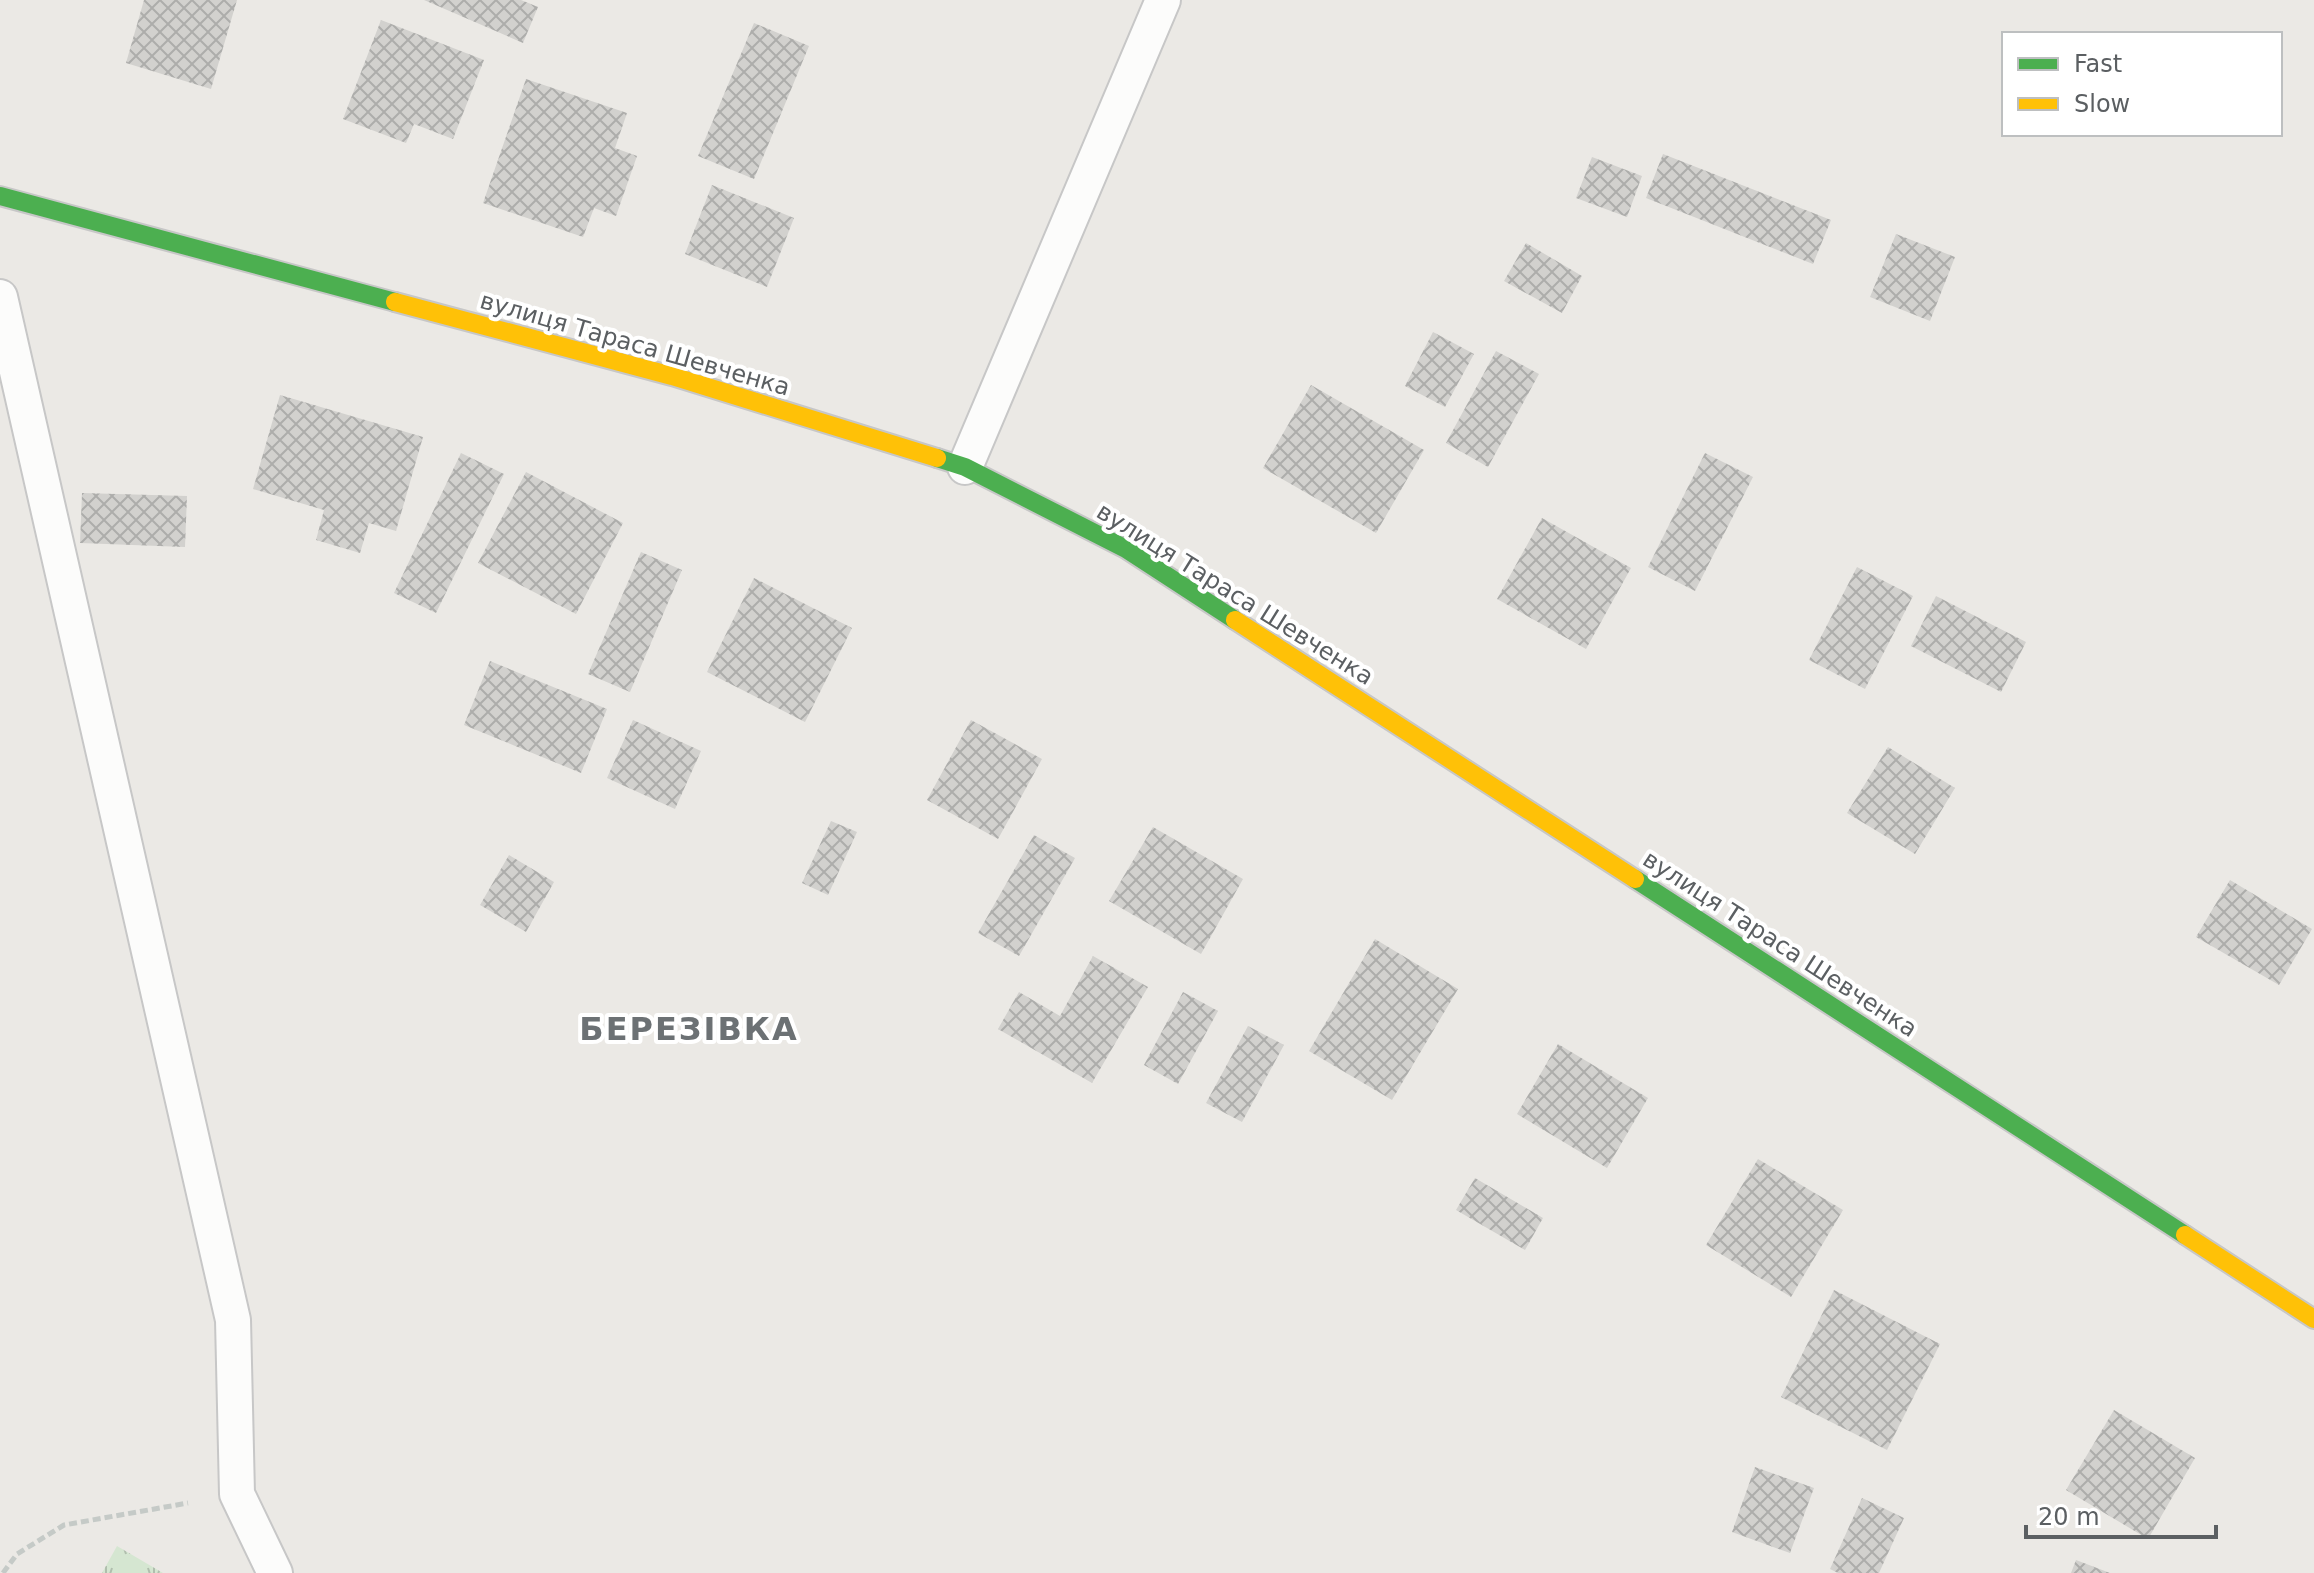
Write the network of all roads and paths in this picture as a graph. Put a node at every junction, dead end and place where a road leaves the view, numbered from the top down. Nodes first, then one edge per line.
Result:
1 (1163, 0) edge
2 (0, 196) edge
3 (0, 297) edge
4 (965, 467) junction
5 (2314, 1319) edge
6 (237, 1494) junction
7 (3, 1573) edge
8 (275, 1573) edge

1 - 4 lane
2 - 4 street, вулиця Тараса Шевченка
3 - 6 lane
4 - 5 street, вулиця Тараса Шевченка
6 - 7 path
6 - 8 lane

